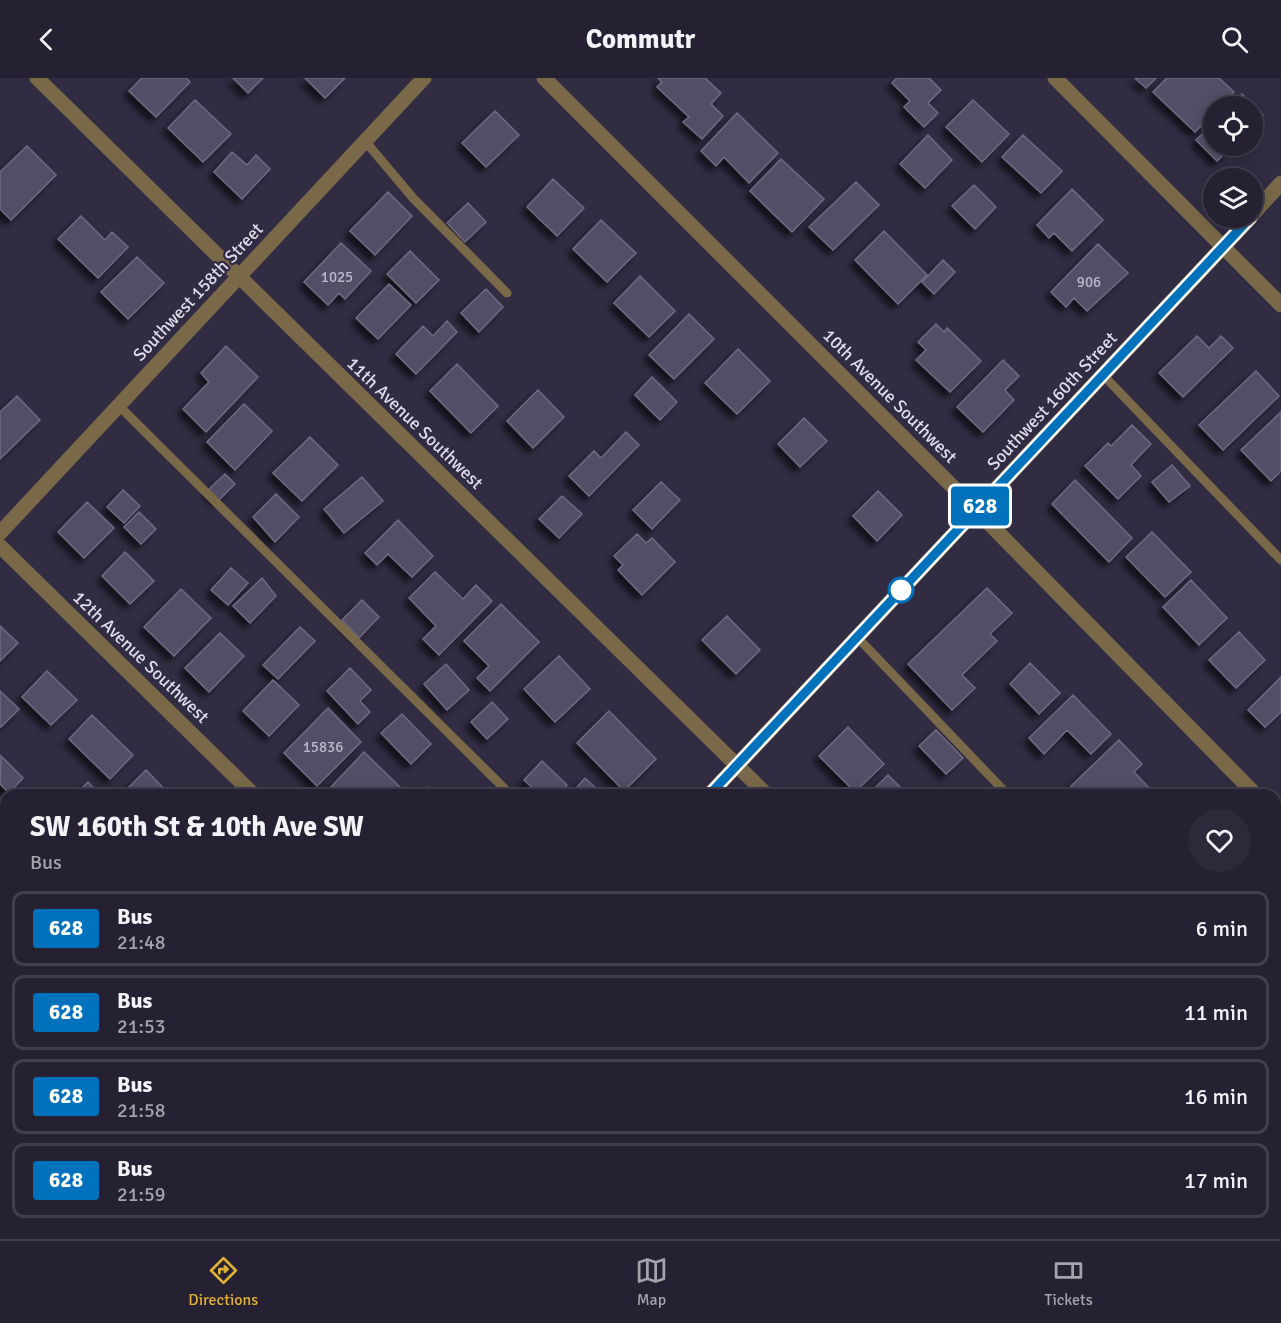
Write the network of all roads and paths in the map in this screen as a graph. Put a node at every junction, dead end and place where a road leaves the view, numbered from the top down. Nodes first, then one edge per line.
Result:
1 (37, 78) edge
2 (424, 78) edge
3 (544, 78) edge
4 (1055, 78) edge
5 (365, 141) junction
6 (1281, 183) edge
7 (1263, 203) edge
8 (1240, 228) edge
9 (1224, 246) junction
10 (238, 277) junction
11 (507, 293) dead end
12 (1281, 305) edge
13 (1103, 375) junction
14 (118, 406) junction
15 (976, 510) junction
16 (0, 533) edge
17 (0, 546) edge
18 (1281, 560) edge
19 (857, 637) junction
20 (737, 764) junction
21 (249, 789) edge
22 (505, 789) edge
23 (714, 789) edge
24 (761, 789) edge
25 (1002, 789) edge
26 (1250, 789) edge

1 - 10 street, 11th Avenue Southwest
2 - 5 street, Southwest 158th Street
3 - 15 street, 10th Avenue Southwest
4 - 9 street
5 - 10 street, Southwest 158th Street
5 - 11 lane
6 - 7 street, Southwest 160th Street
8 - 9 street, Southwest 160th Street
9 - 12 street
9 - 13 street, Southwest 160th Street
10 - 14 street, Southwest 158th Street
10 - 20 street, 11th Avenue Southwest
13 - 15 street, Southwest 160th Street
13 - 18 lane
14 - 16 street, Southwest 158th Street
14 - 22 lane
15 - 19 street, Southwest 160th Street
15 - 26 street, 10th Avenue Southwest
17 - 21 street, 12th Avenue Southwest
19 - 20 street, Southwest 160th Street
19 - 25 lane
20 - 23 street, Southwest 160th Street
20 - 24 street, 11th Avenue Southwest

